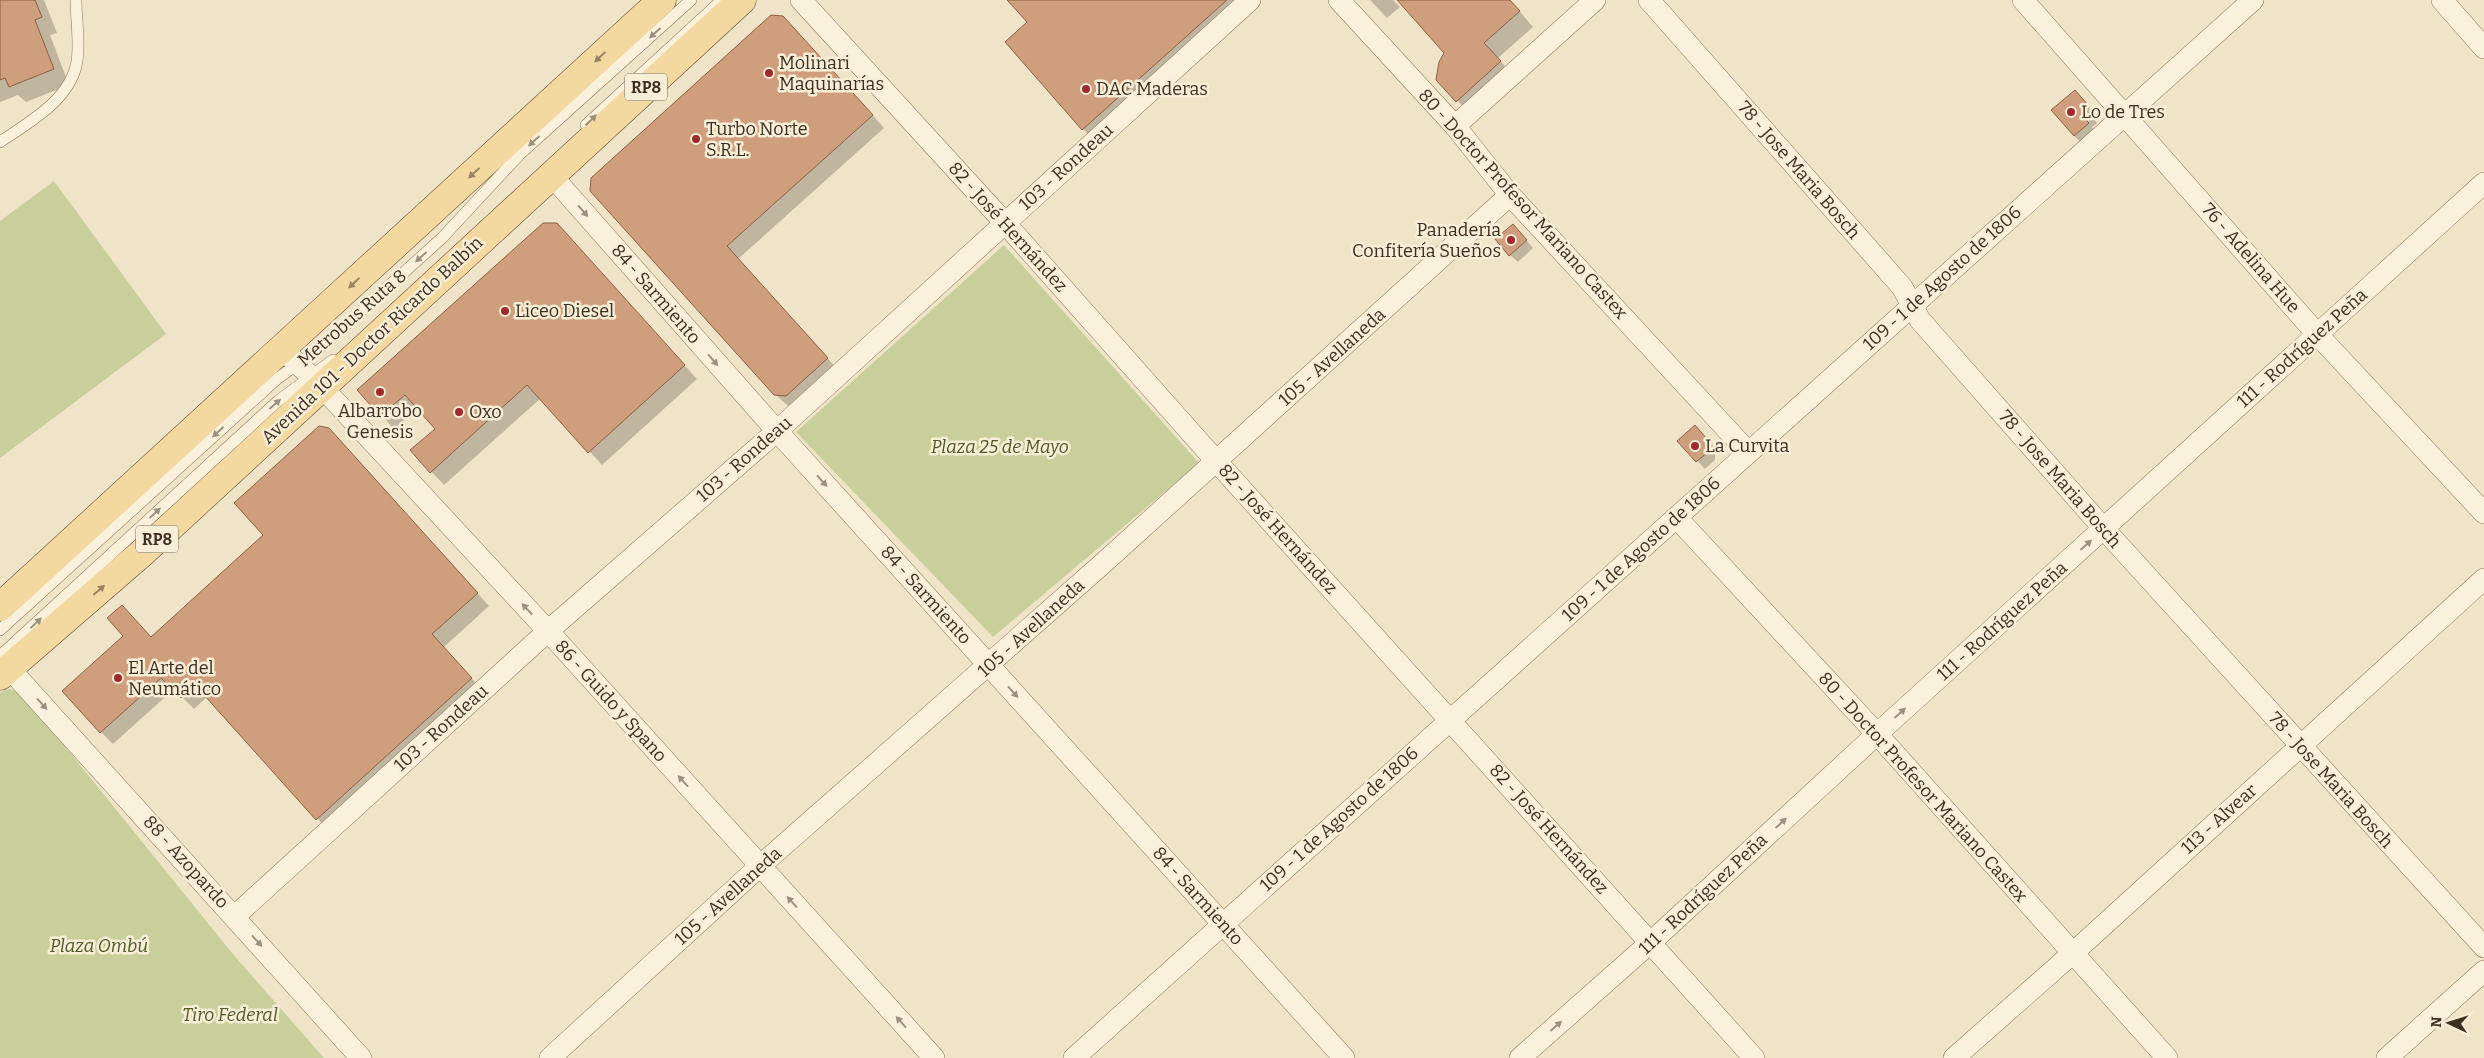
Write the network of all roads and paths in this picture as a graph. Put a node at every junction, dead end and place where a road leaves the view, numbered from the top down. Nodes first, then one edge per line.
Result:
1 (76, 0) edge
2 (662, 0) edge
3 (691, 0) edge
4 (722, 0) edge
5 (742, 0) edge
6 (801, 0) edge
7 (1250, 0) edge
8 (1339, 0) edge
9 (1595, 0) edge
10 (1649, 0) edge
11 (2023, 0) edge
12 (2253, 0) edge
13 (2442, 0) edge
14 (2484, 48) edge
15 (2126, 115) junction
16 (1455, 126) junction
17 (576, 135) dead end
18 (0, 142) edge
19 (549, 168) junction
20 (2484, 183) edge
21 (1510, 195) junction
22 (1005, 223) junction
23 (1911, 305) junction
24 (2317, 334) junction
25 (303, 369) junction
26 (776, 431) junction
27 (1748, 452) junction
28 (1217, 462) junction
29 (2484, 512) edge
30 (1677, 518) junction
31 (2104, 529) junction
32 (85, 551) junction
33 (2484, 578) edge
34 (0, 607) edge
35 (0, 615) edge
36 (0, 630) edge
37 (548, 631) junction
38 (989, 665) junction
39 (3, 667) edge
40 (1451, 719) junction
41 (1877, 734) junction
42 (2300, 745) junction
43 (760, 866) junction
44 (235, 916) junction
45 (1222, 923) junction
46 (1650, 943) junction
47 (2484, 948) edge
48 (2073, 953) junction
49 (2484, 971) edge
50 (361, 1058) edge
51 (550, 1058) edge
52 (934, 1058) edge
53 (1074, 1058) edge
54 (1344, 1058) edge
55 (1520, 1058) edge
56 (1754, 1058) edge
57 (1954, 1058) edge
58 (2167, 1058) edge
59 (2387, 1058) edge

1 - 18 lane
2 -> 25 main road, Avenida 101 - Doctor Ricardo Balbín / RP8
3 -> 25 lane, Metrobus Ruta 8
17 -> 4 lane
5 - 19 main road, Avenida 101 - Doctor Ricardo Balbín / RP8
6 - 22 street, 82 - José Hernández
7 - 22 street, 103 - Rondeau
8 - 16 street, 80 - Doctor Profesor Mariano Castex
9 - 16 street
10 - 23 street, 78 - Jose Maria Bosch
11 - 15 street, 76 - Adelina Hue
12 - 15 street, 109 - 1 de Agosto de 1806
13 - 14 street
15 - 23 street, 109 - 1 de Agosto de 1806
15 - 24 street, 76 - Adelina Hue
16 - 21 street, 80 - Doctor Profesor Mariano Castex
19 - 25 main road, Avenida 101 - Doctor Ricardo Balbín / RP8
19 - 25 lane, Metrobus Ruta 8
19 -> 26 street, 84 - Sarmiento
20 - 24 street, 111 - Rodríguez Peña
21 - 27 street, 80 - Doctor Profesor Mariano Castex
21 - 28 street, 105 - Avellaneda
22 - 26 street, 103 - Rondeau
22 - 28 street, 82 - José Hernández
23 - 27 street, 109 - 1 de Agosto de 1806
23 - 31 street, 78 - Jose Maria Bosch
24 - 29 street, 76 - Adelina Hue
24 - 31 street, 111 - Rodríguez Peña
25 -> 32 lane, Metrobus Ruta 8
25 - 34 main road, Avenida 101 - Doctor Ricardo Balbín / RP8
37 -> 25 street, 86 - Guido y Spano
39 -> 25 main road, Avenida 101 - Doctor Ricardo Balbín / RP8
26 - 37 street, 103 - Rondeau
26 -> 38 street, 84 - Sarmiento
27 - 30 street, 109 - 1 de Agosto de 1806
28 - 38 street, 105 - Avellaneda
28 - 40 street, 82 - José Hernández
30 - 40 street, 109 - 1 de Agosto de 1806
30 - 41 street, 80 - Doctor Profesor Mariano Castex
41 -> 31 street, 111 - Rodríguez Peña
31 - 42 street, 78 - Jose Maria Bosch
32 - 35 lane, Metrobus Ruta 8
32 - 36 lane, Metrobus Ruta 8
33 - 42 street, 113 - Alvear
43 -> 37 street, 86 - Guido y Spano
37 - 44 street, 103 - Rondeau
38 - 43 street, 105 - Avellaneda
38 -> 45 street, 84 - Sarmiento
39 -> 44 street, 88 - Azopardo
40 - 45 street, 109 - 1 de Agosto de 1806
40 - 46 street, 82 - José Hernández
46 -> 41 street, 111 - Rodríguez Peña
41 - 48 street, 80 - Doctor Profesor Mariano Castex
42 - 47 street, 78 - Jose Maria Bosch
42 - 48 street, 113 - Alvear
43 - 51 street, 105 - Avellaneda
52 -> 43 street, 86 - Guido y Spano
44 -> 50 street, 88 - Azopardo
45 - 53 street, 109 - 1 de Agosto de 1806
45 - 54 street, 84 - Sarmiento
55 -> 46 street, 111 - Rodríguez Peña
46 - 56 street, 82 - José Hernández
48 - 57 street, 113 - Alvear
48 - 58 street, 80 - Doctor Profesor Mariano Castex
49 - 59 street

